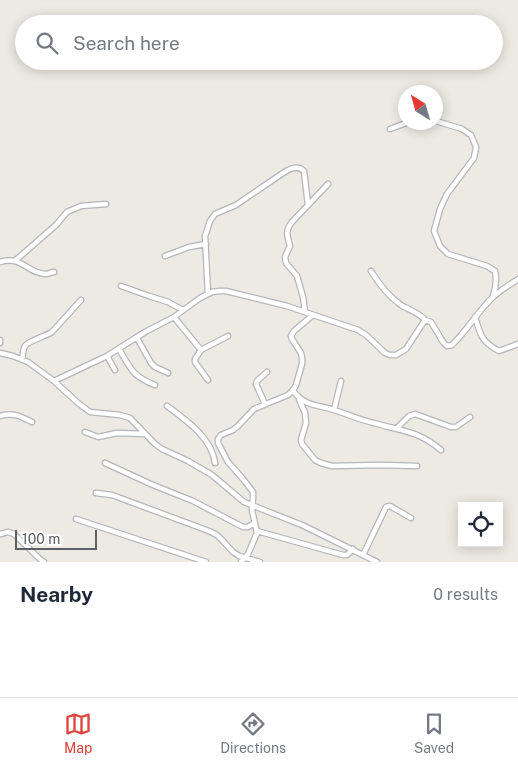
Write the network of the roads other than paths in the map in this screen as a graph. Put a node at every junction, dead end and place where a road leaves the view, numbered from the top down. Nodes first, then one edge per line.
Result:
1 (443, 123) edge
2 (398, 126) edge
3 (390, 129) dead end
4 (328, 184) dead end
5 (106, 204) dead end
6 (308, 204) junction
7 (206, 244) junction
8 (165, 256) dead end
9 (16, 260) junction
10 (0, 262) edge
11 (371, 271) dead end
12 (54, 272) dead end
13 (518, 278) edge
14 (121, 286) dead end
15 (208, 294) junction
16 (493, 296) junction
17 (81, 300) dead end
18 (183, 310) junction
19 (305, 312) junction
20 (313, 315) junction
21 (174, 317) junction
22 (475, 317) junction
23 (425, 320) junction
24 (228, 336) dead end
25 (136, 338) junction
26 (518, 344) edge
27 (119, 349) junction
28 (201, 350) junction
29 (0, 353) edge
30 (107, 356) junction
31 (22, 359) junction
32 (115, 370) dead end
33 (267, 372) dead end
34 (168, 373) dead end
35 (208, 380) dead end
36 (54, 381) junction
37 (341, 381) dead end
38 (155, 385) dead end
39 (293, 391) junction
40 (299, 398) junction
41 (265, 404) junction
42 (167, 406) dead end
43 (334, 410) junction
44 (0, 416) edge
45 (470, 417) dead end
46 (32, 422) dead end
47 (397, 428) junction
48 (85, 432) dead end
49 (145, 434) junction
50 (441, 450) dead end
51 (104, 462) dead end
52 (215, 463) dead end
53 (417, 466) dead end
54 (96, 493) dead end
55 (252, 506) junction
56 (411, 518) dead end
57 (76, 519) dead end
58 (254, 523) junction
59 (256, 531) junction
60 (0, 534) edge
61 (353, 549) junction
62 (363, 555) junction
63 (243, 560) edge
64 (44, 562) edge
65 (206, 562) edge
66 (260, 562) edge
67 (375, 562) edge

1 - 16 street
2 - 3 street
4 - 6 street
5 - 9 street
6 - 7 street
6 - 19 street
7 - 8 street
7 - 15 street
9 - 10 street
9 - 12 street
11 - 23 street
13 - 16 street
14 - 18 street
15 - 18 street
15 - 19 street
16 - 22 street
17 - 31 street
18 - 21 street
19 - 20 street
20 - 23 street
20 - 39 street
21 - 25 street
21 - 28 street
22 - 23 street
22 - 26 street
24 - 28 street
25 - 27 street
25 - 34 street
27 - 30 street
27 - 38 street
28 - 35 street
29 - 31 street
30 - 32 street
30 - 36 street
31 - 36 street
33 - 41 street
36 - 49 street
37 - 43 street
39 - 40 street
39 - 41 street
40 - 43 street
40 - 53 street
41 - 55 street
42 - 52 street
43 - 47 street
44 - 46 street
45 - 47 street
47 - 50 street
48 - 49 street
49 - 55 street
51 - 58 street
54 - 63 street
55 - 58 street
55 - 61 street
56 - 62 street
57 - 65 street
58 - 59 street
59 - 61 street
59 - 63 street
60 - 64 street
61 - 62 street
62 - 67 street
63 - 66 street

